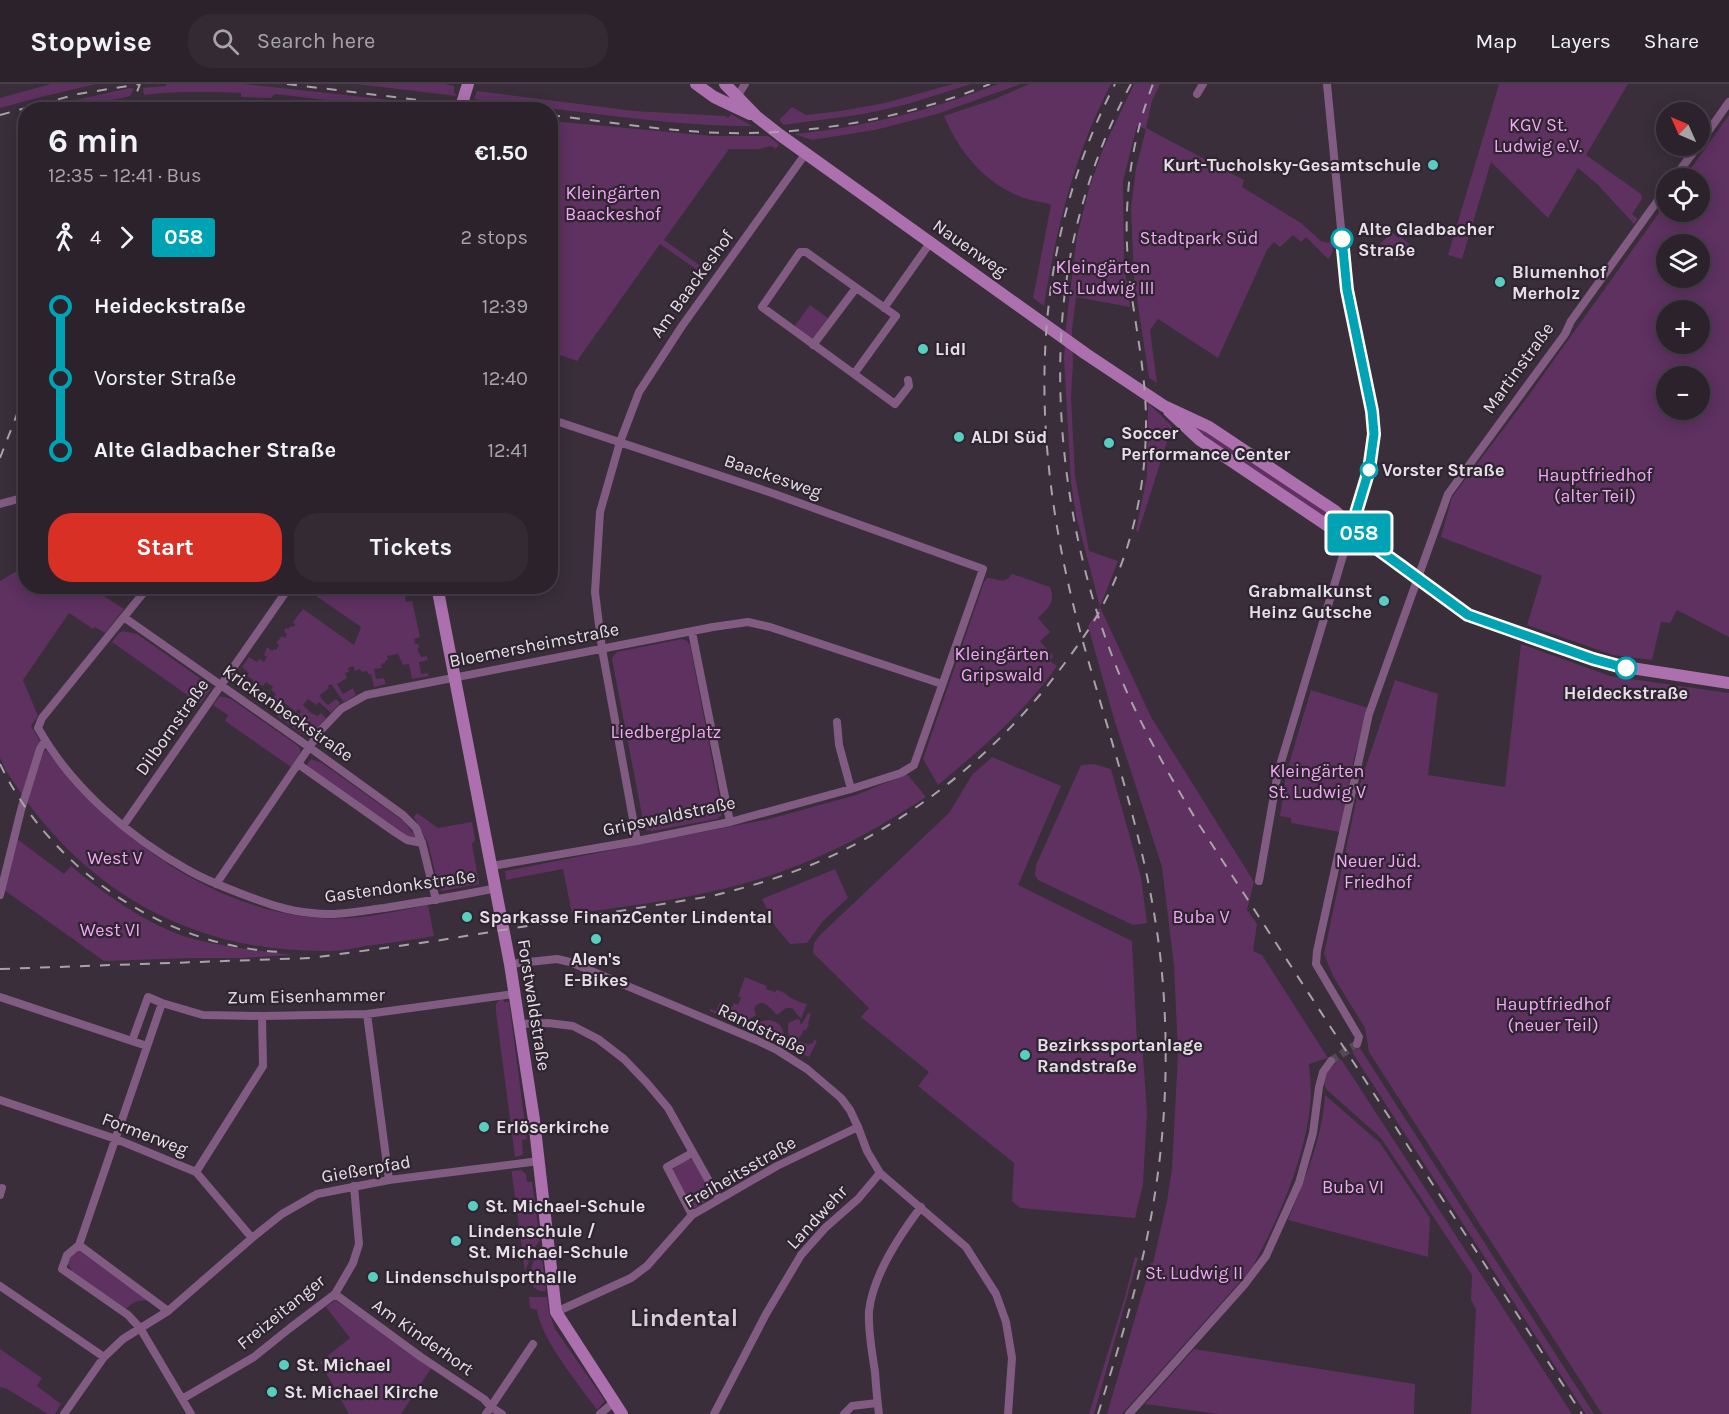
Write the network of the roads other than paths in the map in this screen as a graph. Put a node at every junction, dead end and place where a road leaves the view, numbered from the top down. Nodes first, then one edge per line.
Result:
1 (468, 84) edge
2 (696, 84) edge
3 (725, 84) edge
4 (745, 84) edge
5 (1203, 84) edge
6 (1327, 84) edge
7 (1197, 94) dead end
8 (734, 100) junction
9 (462, 102) edge
10 (1729, 102) edge
11 (1710, 129) edge
12 (806, 153) junction
13 (1656, 203) edge
14 (930, 243) junction
15 (856, 288) junction
16 (884, 308) junction
17 (813, 345) junction
18 (854, 374) junction
19 (908, 380) dead end
20 (558, 421) edge
21 (620, 442) junction
22 (18, 499) edge
23 (0, 504) edge
24 (1350, 531) junction
25 (983, 569) joint
26 (1418, 577) junction
27 (143, 594) edge
28 (284, 594) edge
29 (440, 594) edge
30 (125, 618) junction
31 (692, 632) junction
32 (602, 649) junction
33 (456, 677) junction
34 (1729, 683) edge
35 (942, 684) junction
36 (221, 686) junction
37 (837, 722) dead end
38 (45, 741) junction
39 (309, 747) junction
40 (298, 764) junction
41 (850, 789) junction
42 (730, 822) junction
43 (123, 826) junction
44 (637, 841) junction
45 (422, 843) junction
46 (492, 866) junction
47 (1259, 881) dead end
48 (216, 884) junction
49 (496, 888) junction
50 (0, 895) edge
51 (436, 900) junction
52 (510, 964) junction
53 (514, 994) junction
54 (0, 997) edge
55 (162, 1003) junction
56 (367, 1014) junction
57 (262, 1016) junction
58 (518, 1024) junction
59 (132, 1041) junction
60 (1357, 1044) dead end
61 (147, 1046) junction
62 (1331, 1061) tunnel mouth
63 (0, 1100) edge
64 (858, 1127) junction
65 (116, 1139) junction
66 (692, 1153) junction
67 (538, 1161) junction
68 (196, 1172) junction
69 (880, 1173) junction
70 (389, 1180) junction
71 (354, 1186) junction
72 (719, 1199) junction
73 (921, 1207) junction
74 (692, 1215) junction
75 (252, 1238) junction
76 (79, 1245) junction
77 (0, 1286) edge
78 (335, 1294) junction
79 (168, 1311) junction
80 (555, 1312) junction
81 (140, 1328) junction
82 (533, 1344) dead end
83 (104, 1357) junction
84 (182, 1399) junction
85 (614, 1402) junction
86 (877, 1403) junction
87 (489, 1411) edge
88 (64, 1414) edge
89 (191, 1414) edge
90 (502, 1414) edge
91 (600, 1414) edge
92 (622, 1414) edge
93 (714, 1414) edge
94 (844, 1414) edge
95 (879, 1414) edge
96 (1008, 1414) edge
97 (1129, 1414) edge

1 - 9 street
2 - 8 street, Nauenweg
3 - 8 street, Nauenweg
4 - 8 street
5 - 7 street
6 - 24 street
8 - 12 street, Nauenweg
10 - 11 street
12 - 14 street, Nauenweg
12 - 21 street, Am Baackeshof
13 - 26 street, Martinstraße
14 - 16 street
14 - 24 street, Nauenweg
15 - 16 street
15 - 17 street
15 - 17 street
16 - 18 street
17 - 18 street
18 - 19 street
20 - 21 street, Baackesweg
21 - 25 street, Baackesweg
21 - 32 street, Am Baackeshof
22 - 23 street
24 - 26 street, Nauenweg
24 - 47 street
25 - 35 street, Gripswaldstraße
26 - 34 street
26 - 60 street
27 - 30 street
28 - 36 street, Dilbornstraße
29 - 33 street, Forstwaldstraße
30 - 36 street, Krickenbeckstraße
30 - 38 street
31 - 32 street, Bloemersheimstraße
31 - 35 street, Bloemersheimstraße
31 - 42 street
32 - 33 street, Bloemersheimstraße
32 - 44 street, Am Baackeshof
33 - 39 street, Bloemersheimstraße
33 - 46 street, Forstwaldstraße
35 - 41 street, Gripswaldstraße
36 - 39 street, Krickenbeckstraße
36 - 43 street, Dilbornstraße
37 - 41 street
38 - 43 street, Gastendonkstraße
38 - 50 street
39 - 40 street, Bloemersheimstraße
39 - 45 street, Krickenbeckstraße
40 - 45 street, Krickenbeckstraße
40 - 48 street, Bloemersheimstraße
41 - 42 street, Gripswaldstraße
42 - 44 street, Gripswaldstraße
43 - 48 street, Gastendonkstraße
44 - 46 street, Gripswaldstraße
45 - 51 street, Krickenbeckstraße
46 - 49 street, Forstwaldstraße
48 - 51 street, Gastendonkstraße
49 - 51 street, Gastendonkstraße
49 - 52 street, Forstwaldstraße
52 - 53 street, Forstwaldstraße
52 - 64 street, Randstraße
53 - 56 street, Zum Eisenhammer
53 - 58 street, Forstwaldstraße
54 - 59 street
55 - 57 street, Zum Eisenhammer
55 - 59 street
55 - 61 street
56 - 57 street, Zum Eisenhammer
56 - 70 street
57 - 68 street
58 - 66 street
58 - 67 street, Forstwaldstraße
59 - 61 street
61 - 65 street
62 - 97 street
63 - 65 street, Formerweg
64 - 69 street, Randstraße
64 - 72 street, Freiheitsstraße
65 - 68 street, Formerweg
65 - 76 street
66 - 72 street
66 - 74 street
67 - 70 street, Gießerpfad
67 - 80 street, Forstwaldstraße
68 - 75 street, Formerweg
69 - 73 street, Randstraße
69 - 93 street, Landwehr
70 - 71 street, Gießerpfad
71 - 75 street, Gießerpfad
71 - 78 street, Freizeitanger
72 - 74 street, Freiheitsstraße
73 - 86 street
73 - 96 street, Randstraße
74 - 80 street, Freiheitsstraße
75 - 79 street, Gießerpfad
76 - 79 street
76 - 81 street
77 - 83 street
78 - 84 street, Freizeitanger
78 - 87 street, Am Kinderhort
79 - 81 street, Gießerpfad
80 - 85 street, Forstwaldstraße
81 - 83 street, Gießerpfad
81 - 84 street
82 - 87 street
83 - 88 street, Gießerpfad
84 - 89 street
85 - 91 street
85 - 92 street, Forstwaldstraße
86 - 94 street
86 - 95 street
87 - 90 street, Am Kinderhort

